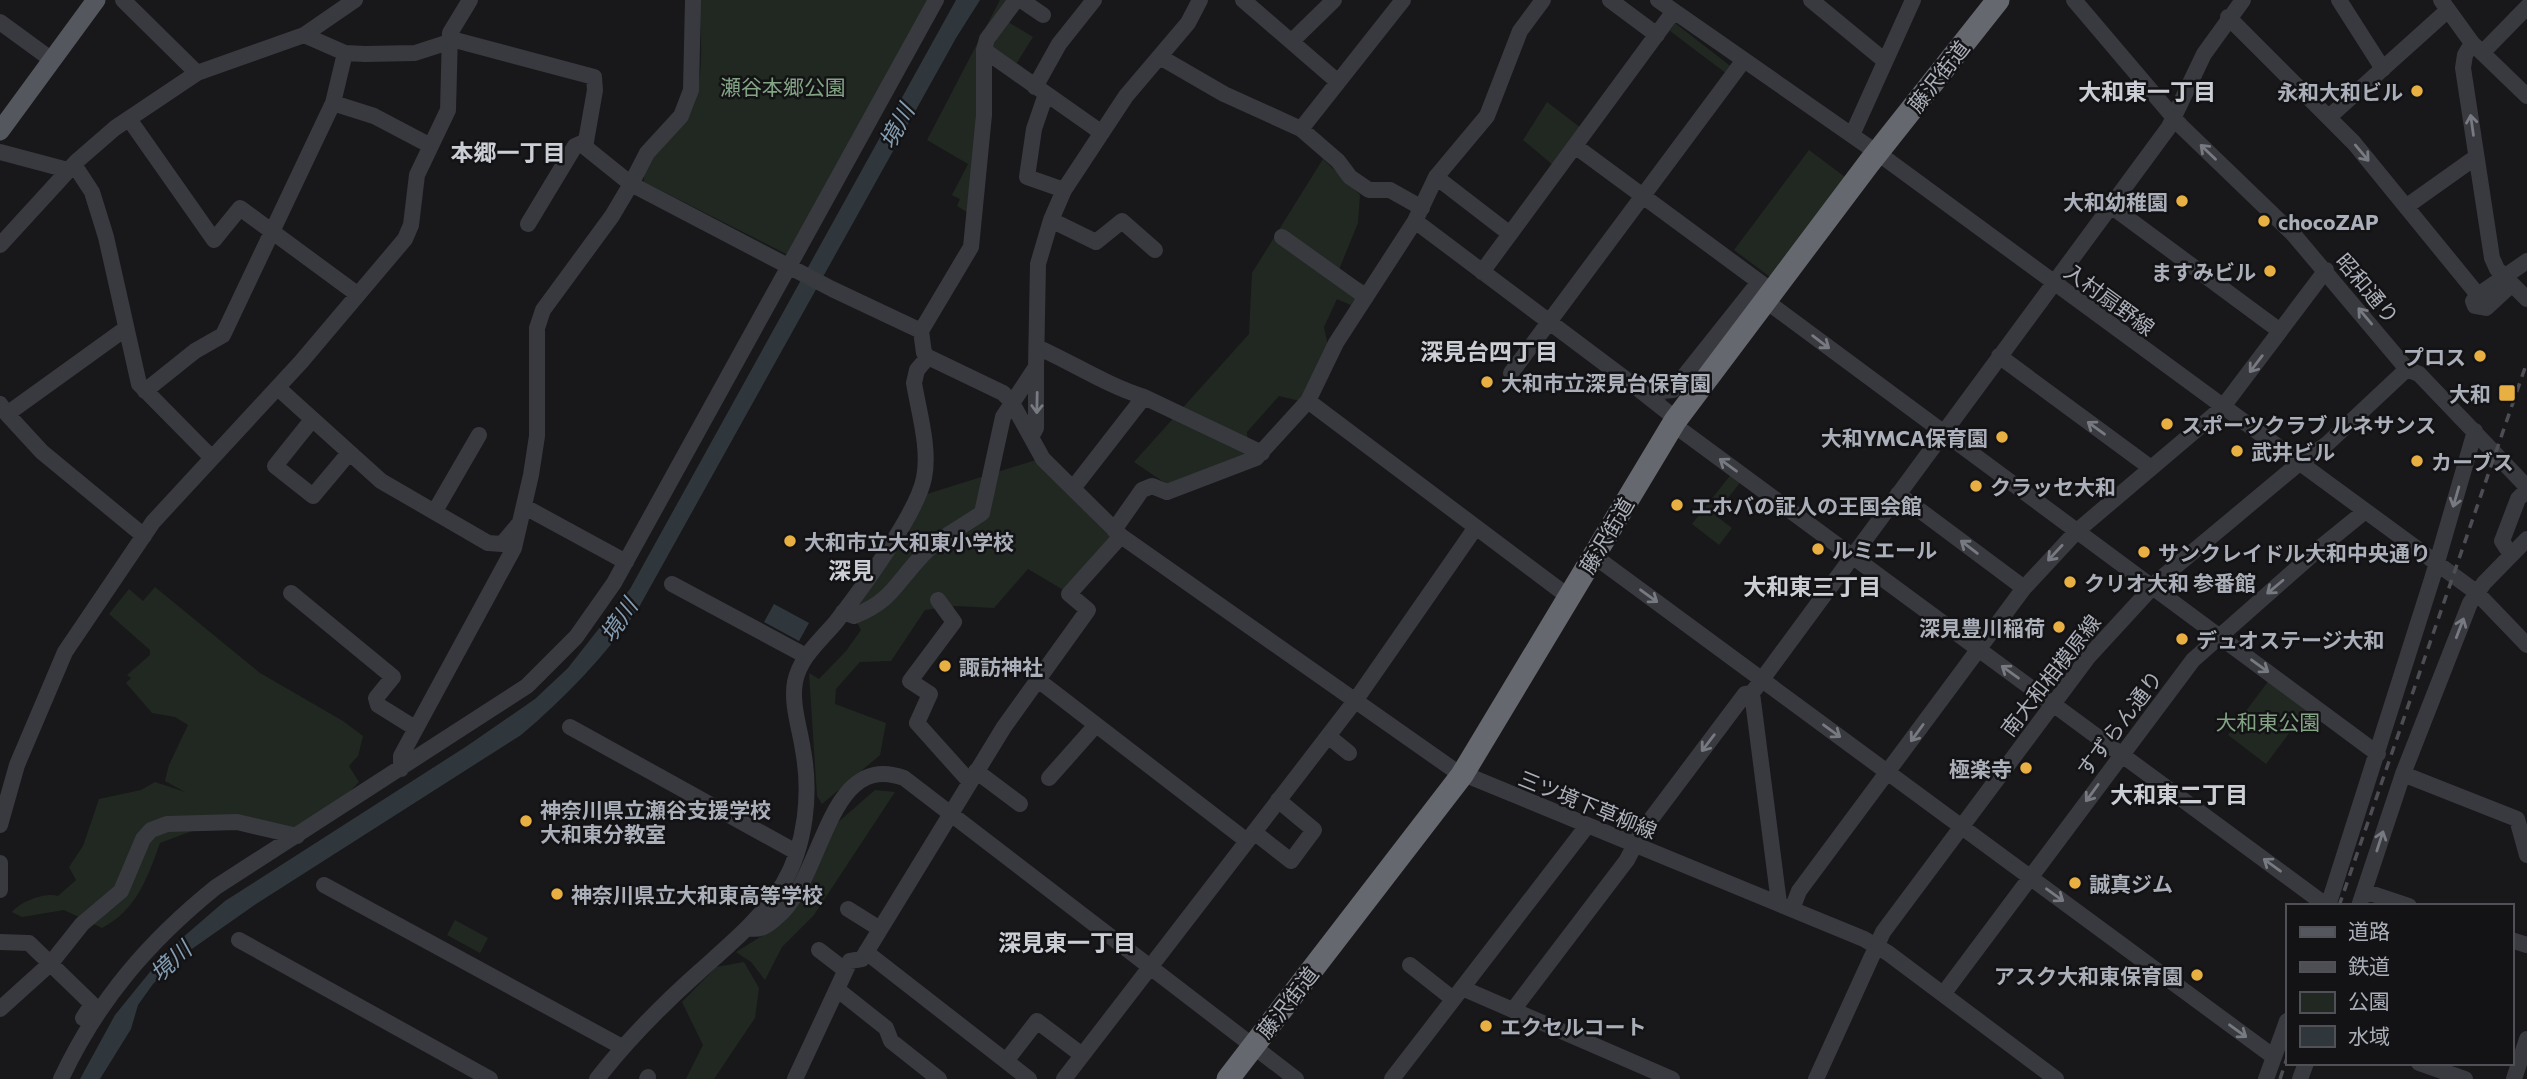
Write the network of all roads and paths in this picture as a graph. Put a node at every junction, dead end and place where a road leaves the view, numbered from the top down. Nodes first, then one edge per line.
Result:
1 (96, 0) edge
2 (123, 0) edge
3 (355, 0) edge
4 (470, 0) edge
5 (693, 0) edge
6 (936, 0) edge
7 (1018, 0) edge
8 (1094, 0) edge
9 (1200, 0) edge
10 (1243, 0) edge
11 (1334, 0) edge
12 (1403, 0) edge
13 (1543, 0) edge
14 (1609, 0) edge
15 (1658, 0) edge
16 (1811, 0) edge
17 (1913, 0) edge
18 (1998, 0) edge
19 (2074, 0) edge
20 (2243, 0) edge
21 (2339, 0) edge
22 (2444, 5) edge
23 (1674, 11) junction
24 (1043, 15) dead end
25 (2524, 16) edge
26 (2228, 17) junction
27 (0, 22) edge
28 (1657, 35) junction
29 (304, 36) junction
30 (1292, 41) junction
31 (449, 42) junction
32 (2477, 48) junction
33 (984, 50) junction
34 (345, 53) junction
35 (1160, 57) junction
36 (52, 60) junction
37 (1744, 60) junction
38 (1885, 61) junction
39 (2383, 69) junction
40 (197, 73) junction
41 (1338, 82) junction
42 (1041, 90) junction
43 (2527, 96) edge
44 (333, 103) junction
45 (2329, 117) junction
46 (2175, 118) junction
47 (129, 119) junction
48 (1301, 129) junction
49 (0, 131) edge
50 (1102, 133) junction
51 (1852, 135) junction
52 (586, 141) junction
53 (431, 146) junction
54 (1575, 146) junction
55 (0, 152) edge
56 (1878, 153) junction
57 (2476, 157) junction
58 (72, 168) junction
59 (1436, 177) junction
60 (631, 184) junction
61 (1064, 190) junction
62 (1643, 196) junction
63 (2111, 206) junction
64 (2407, 206) junction
65 (1419, 215) junction
66 (1051, 220) junction
67 (528, 224) dead end
68 (272, 231) junction
69 (1510, 234) junction
70 (1282, 237) dead end
71 (0, 245) edge
72 (1155, 250) dead end
73 (2527, 261) edge
74 (790, 267) junction
75 (2326, 270) junction
76 (1482, 272) junction
77 (2509, 281) junction
78 (2054, 284) junction
79 (1766, 291) junction
80 (356, 294) junction
81 (1366, 297) junction
82 (2527, 299) edge
83 (1549, 322) junction
84 (125, 329) junction
85 (921, 331) junction
86 (2280, 331) junction
87 (1037, 347) junction
88 (1999, 356) junction
89 (928, 357) junction
90 (1036, 367) junction
91 (2407, 369) junction
92 (1511, 373) dead end
93 (278, 388) junction
94 (145, 391) junction
95 (1144, 397) junction
96 (1011, 401) junction
97 (1308, 401) junction
98 (1654, 401) junction
99 (2222, 408) junction
100 (4, 409) edge
101 (311, 421) junction
102 (1675, 421) junction
103 (2475, 431) junction
104 (1944, 433) junction
105 (479, 435) dead end
106 (1031, 437) junction
107 (349, 453) junction
108 (1262, 453) junction
109 (212, 458) junction
110 (2298, 464) junction
111 (2151, 468) junction
112 (1074, 487) junction
113 (2527, 488) edge
114 (1898, 494) junction
115 (524, 507) junction
116 (435, 511) junction
117 (2364, 512) junction
118 (519, 523) junction
119 (1476, 527) junction
120 (2077, 531) junction
121 (1118, 533) junction
122 (144, 536) junction
123 (2527, 539) edge
124 (2511, 555) junction
125 (1594, 556) junction
126 (1852, 556) junction
127 (626, 562) junction
128 (2436, 566) junction
129 (672, 584) dead end
130 (2152, 587) junction
131 (2024, 588) junction
132 (2476, 592) junction
133 (291, 593) dead end
134 (1569, 597) junction
135 (938, 600) dead end
136 (843, 612) junction
137 (2218, 636) junction
138 (2527, 645) edge
139 (1978, 649) junction
140 (806, 656) junction
141 (1038, 680) junction
142 (1757, 686) junction
143 (1355, 701) junction
144 (2052, 703) junction
145 (1096, 724) junction
146 (570, 727) dead end
147 (415, 728) junction
148 (1328, 736) junction
149 (1349, 753) dead end
150 (2121, 754) junction
151 (2378, 754) junction
152 (401, 769) junction
153 (1888, 772) junction
154 (1462, 775) junction
155 (2403, 775) junction
156 (972, 776) junction
157 (1049, 778) dead end
158 (1278, 800) junction
159 (1020, 804) dead end
160 (951, 814) junction
161 (2522, 814) edge
162 (0, 825) edge
163 (1587, 826) junction
164 (1961, 826) junction
165 (297, 836) junction
166 (1251, 836) junction
167 (1635, 846) junction
168 (796, 852) junction
169 (2527, 855) edge
170 (0, 863) edge
171 (2031, 878) junction
172 (324, 885) dead end
173 (0, 890) edge
174 (2361, 898) edge
175 (2324, 904) edge
176 (2328, 904) edge
177 (2397, 904) edge
178 (1785, 906) junction
179 (848, 909) dead end
180 (747, 928) junction
181 (880, 929) junction
182 (239, 940) dead end
183 (0, 943) edge
184 (1876, 945) junction
185 (819, 950) dead end
186 (866, 952) junction
187 (51, 963) junction
188 (1410, 965) dead end
189 (1150, 967) junction
190 (845, 970) junction
191 (838, 990) junction
192 (1944, 993) junction
193 (1458, 994) junction
194 (0, 1009) edge
195 (1513, 1010) junction
196 (2286, 1024) edge
197 (2527, 1039) edge
198 (1253, 1046) junction
199 (622, 1047) junction
200 (1083, 1055) junction
201 (2274, 1057) junction
202 (1006, 1061) junction
203 (2425, 1065) edge
204 (606, 1076) edge
205 (51, 1079) edge
206 (61, 1079) edge
207 (490, 1079) edge
208 (795, 1079) edge
209 (939, 1079) edge
210 (1029, 1079) edge
211 (1064, 1079) edge
212 (1228, 1079) edge
213 (1296, 1079) edge
214 (1392, 1079) edge
215 (1672, 1079) edge
216 (1816, 1079) edge
217 (2056, 1079) edge
218 (2266, 1079) edge
219 (2465, 1079) edge
220 (2514, 1079) edge

1 - 36 main road
2 - 40 street
3 - 29 street
4 - 31 street
5 - 60 street
6 - 74 street
7 - 24 street
7 - 33 street
8 - 42 street
9 - 35 street
10 - 30 street
11 - 30 street
12 - 41 street
13 - 59 street
14 - 28 street
15 - 23 street, 入村扇野線
16 - 38 street
17 - 38 street
18 - 56 highway, 藤沢街道
19 - 46 street, 昭和通り
20 - 26 street
21 - 39 street
22 - 32 street
22 - 39 street
23 - 28 street
23 - 37 street, 入村扇野線
25 - 32 street
26 - 45 street
26 - 46 street
27 - 36 street
28 - 54 street
29 - 34 street
29 - 40 street
30 - 41 street
31 - 34 street
31 - 52 street
31 - 53 street
32 - 43 street
57 -> 32 street
33 - 42 street
33 - 85 street
34 - 44 street
35 - 48 street
35 - 50 street
36 - 49 main road
37 - 51 street, 入村扇野線
37 - 62 street
38 - 51 street
39 - 45 street
40 - 47 street
41 - 48 street
42 - 50 street
42 - 61 street
44 - 53 street
44 - 68 street
45 -> 64 street
46 - 63 street
75 -> 46 street, 昭和通り
47 - 58 street
47 - 68 street
48 - 65 street
50 - 61 street
51 - 56 street, 入村扇野線
52 - 60 street
52 - 67 street
53 - 80 street
54 - 62 street
54 - 69 street
55 - 58 street
56 - 78 street, 入村扇野線
56 - 79 highway, 藤沢街道
57 - 64 street
57 - 77 street
58 - 71 street
58 - 84 street
59 - 65 street
59 - 69 street
60 - 74 street
60 - 115 street
61 - 66 street
62 - 79 street
62 - 83 street
63 - 78 street
63 - 86 street
64 - 77 street
65 - 76 street
65 - 81 street
66 - 72 street
66 - 87 street
68 - 80 street
68 - 94 street
69 - 76 street
70 - 81 street
73 - 77 street
74 - 85 street
74 - 127 street
75 - 86 street
91 -> 75 street, 昭和通り
76 - 83 street
77 - 82 street
78 - 88 street
78 - 99 street, 入村扇野線
79 - 98 street
79 - 102 highway, 藤沢街道
79 -> 104 street
80 - 93 street
81 - 97 street
83 - 92 street
83 - 98 street
84 - 94 street
84 - 100 street
85 - 89 street
86 -> 99 street
87 - 90 street
87 - 95 street
88 - 104 street
111 -> 88 street
89 - 96 street
89 - 136 street
90 - 96 street
90 -> 106 street
91 - 103 street, 昭和通り
91 - 110 street, 南大和相模原線
93 - 101 street
93 - 109 street
94 - 109 street
95 - 108 street
95 - 112 street
96 - 106 street, 三ツ境下草柳線
96 - 136 street
97 - 108 street
97 - 119 street
98 - 102 street
99 - 110 street, 入村扇野線
99 - 111 street
100 - 122 street
101 - 107 street
101 - 107 street
102 - 125 highway, 藤沢街道
126 -> 102 street
103 - 113 street, 昭和通り
103 -> 128 street
104 - 114 street
104 - 120 street
105 - 116 street
106 - 112 street, 三ツ境下草柳線
107 - 116 street
108 - 121 street
109 - 122 street
110 - 117 street, 入村扇野線
110 - 130 street, 南大和相模原線
111 - 120 street
112 - 121 street, 三ツ境下草柳線
113 - 124 street
114 - 126 street
131 -> 114 street
115 - 118 street
115 - 127 street
116 - 118 street
117 - 128 street, 入村扇野線
117 -> 137 street, すずらん通り
118 - 147 street
119 - 134 street
119 - 143 street
120 - 130 street
120 -> 131 street
121 - 141 street
121 - 143 street, 三ツ境下草柳線
122 - 162 street
123 - 124 street
124 - 132 street
125 - 134 highway, 藤沢街道
125 -> 142 street
126 - 139 street
126 - 142 street
127 - 152 street
128 - 132 street, 入村扇野線
128 - 151 street
129 - 140 street
130 - 137 street
130 - 144 street, 南大和相模原線
131 - 139 street
132 - 138 street, 入村扇野線
155 -> 132 street
133 - 147 street
134 - 154 highway, 藤沢街道
135 - 156 street
136 - 140 street
137 - 150 street, すずらん通り
137 -> 151 street
144 -> 139 street
139 -> 153 street
140 - 168 street
141 - 145 street
141 - 156 street
142 -> 153 street
142 -> 167 street
142 - 178 street
143 - 148 street
143 - 154 street, 三ツ境下草柳線
144 - 150 street
144 - 164 street, 南大和相模原線
145 - 157 street
145 - 166 street
146 - 168 street
147 - 152 street
148 - 149 street
148 - 158 street
150 -> 171 street, すずらん通り
175 -> 150 street
151 - 176 street
152 - 165 street
153 - 164 street
153 - 178 street
154 - 163 street, 三ツ境下草柳線
154 - 198 highway, 藤沢街道
155 - 161 street
174 -> 155 street
156 - 159 street
156 - 160 street
158 - 166 street
158 - 166 street
160 - 180 street
160 - 181 street
160 - 189 street
161 - 169 street
163 - 167 street, 三ツ境下草柳線
163 - 193 street
164 - 171 street
164 - 184 street, 南大和相模原線
165 - 187 street
165 - 206 street
166 - 189 street
167 - 178 street, 三ツ境下草柳線
167 - 195 street
168 - 180 street
170 - 173 street
171 - 192 street, すずらん通り
171 -> 201 street
172 - 199 street
174 - 177 street
178 - 184 street, 三ツ境下草柳線
179 - 181 street
180 - 199 street
181 - 186 street
182 - 207 street
183 - 187 street
184 - 192 street, 三ツ境下草柳線
184 - 216 street, 南大和相模原線
185 - 190 street
186 - 190 street
186 - 202 street
187 - 194 street
187 - 205 street
188 - 193 street
189 - 198 street
189 - 200 street
190 - 191 street
191 - 208 street
191 - 209 street
192 - 217 street, 三ツ境下草柳線
193 - 195 street
193 - 214 street
195 - 215 street
196 - 201 street
197 - 220 street
198 - 212 highway, 藤沢街道
198 - 213 street
199 - 204 street
200 - 202 street
200 - 211 street
201 - 218 street
202 - 210 street
203 - 219 street

